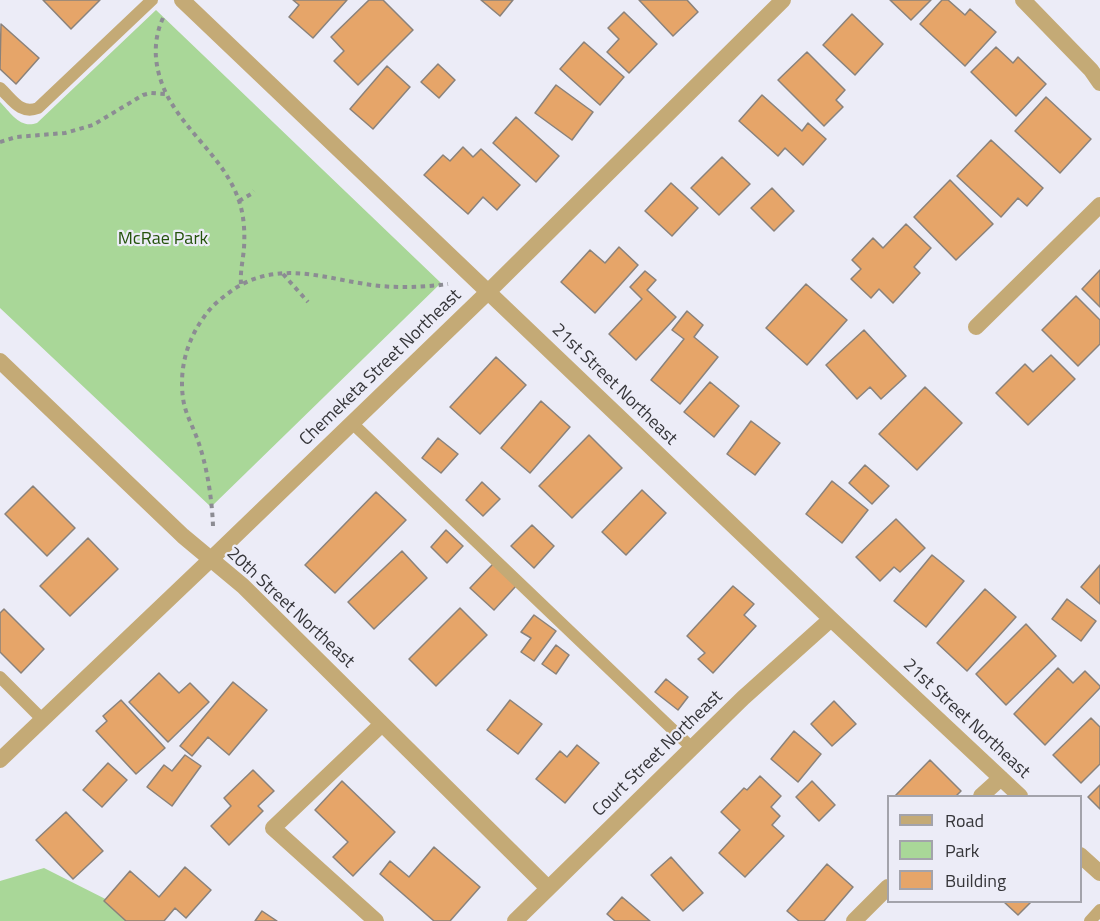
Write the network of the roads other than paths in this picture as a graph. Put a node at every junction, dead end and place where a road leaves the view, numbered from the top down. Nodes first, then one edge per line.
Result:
1 (152, 0) edge
2 (182, 0) edge
3 (783, 0) edge
4 (1023, 0) edge
5 (1100, 83) edge
6 (0, 88) edge
7 (1100, 205) edge
8 (483, 287) junction
9 (976, 327) dead end
10 (0, 361) edge
11 (352, 423) junction
12 (210, 560) junction
13 (831, 619) junction
14 (0, 677) edge
15 (42, 719) junction
16 (382, 724) junction
17 (692, 748) junction
18 (0, 760) edge
19 (1001, 778) junction
20 (982, 795) edge
21 (1019, 795) edge
22 (1082, 857) edge
23 (1100, 873) edge
24 (548, 888) junction
25 (887, 888) edge
26 (1100, 910) edge
27 (376, 921) edge
28 (515, 921) edge
29 (854, 921) edge
30 (1090, 921) edge

1 - 6 lane
2 - 8 street, 21st Street Northeast
3 - 8 street, Chemeketa Street Northeast
4 - 5 street
7 - 9 street
8 - 11 street, Chemeketa Street Northeast
8 - 13 street, 21st Street Northeast
10 - 12 street, 20th Street Northeast
11 - 12 street, Chemeketa Street Northeast
11 - 17 lane
12 - 15 street, Chemeketa Street Northeast
12 - 16 street, 20th Street Northeast
13 - 17 street, Court Street Northeast
13 - 19 street, 21st Street Northeast
14 - 15 lane
15 - 18 street, Chemeketa Street Northeast
16 - 24 street, 20th Street Northeast
16 - 27 street
17 - 24 street, Court Street Northeast
19 - 20 street
19 - 21 street, 21st Street Northeast
22 - 23 street
24 - 28 street, Court Street Northeast
25 - 29 street
26 - 30 lane

